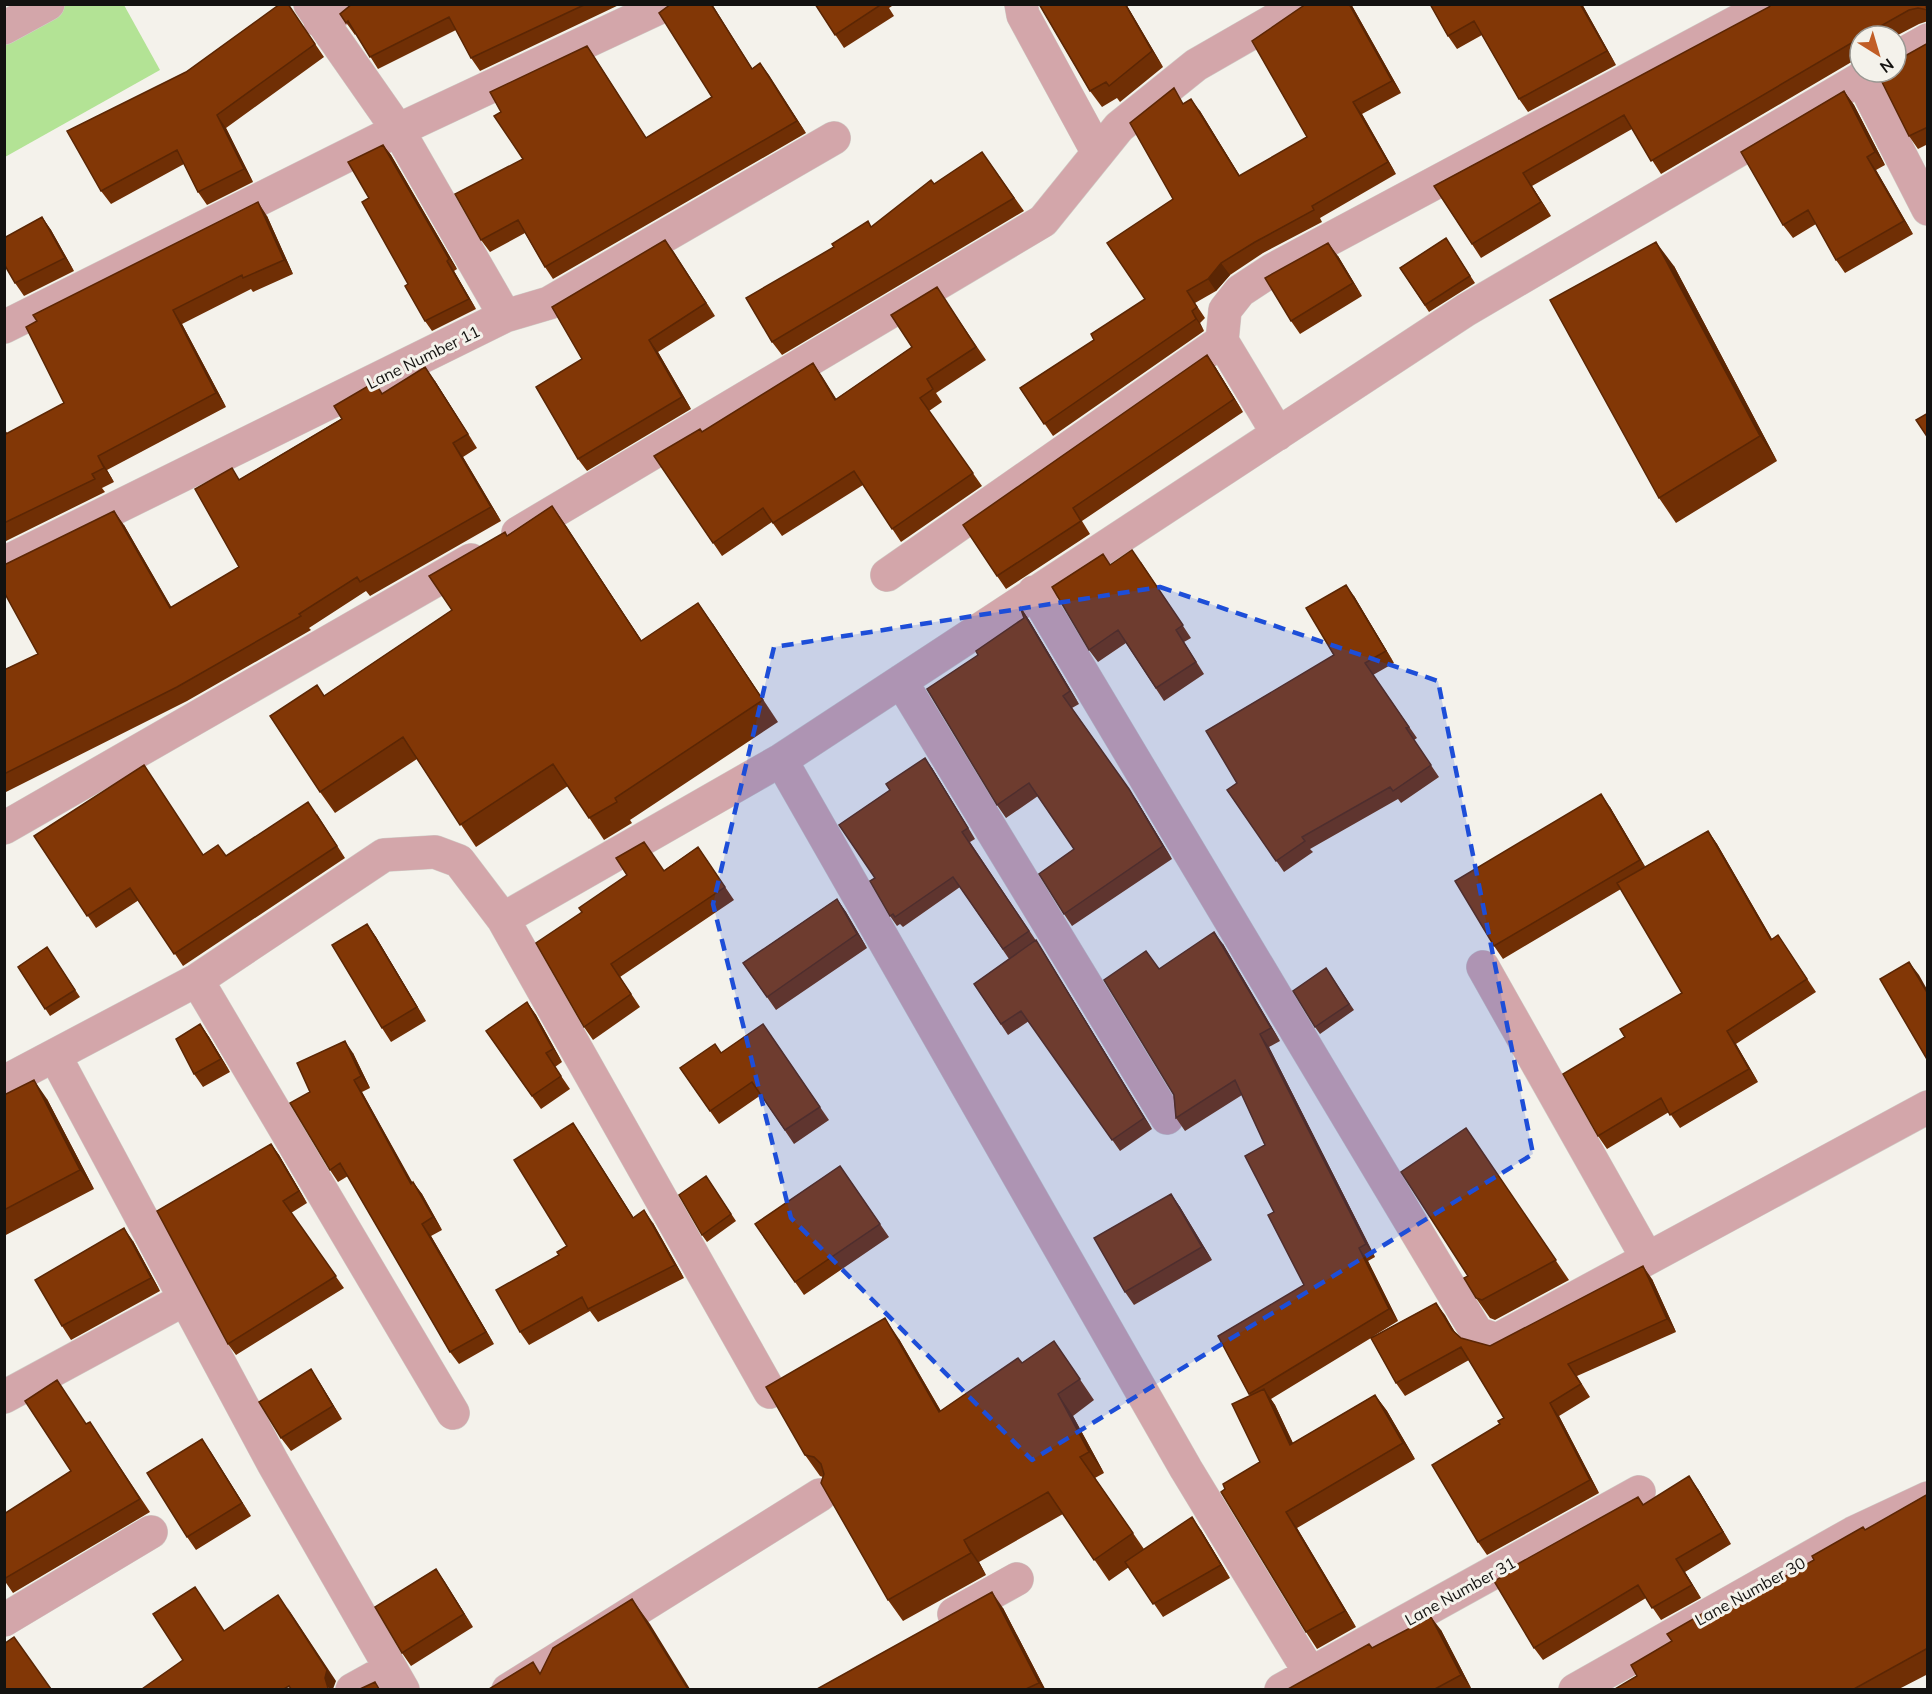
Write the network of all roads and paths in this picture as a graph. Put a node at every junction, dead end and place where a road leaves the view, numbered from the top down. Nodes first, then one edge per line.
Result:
1 (48, 4) edge
2 (350, 4) edge
3 (667, 4) edge
4 (1021, 4) edge
5 (1302, 4) edge
6 (1770, 4) edge
7 (315, 13) edge
8 (4, 28) edge
9 (1928, 40) edge
10 (1908, 51) edge
11 (1851, 84) edge
12 (1870, 84) edge
13 (398, 130) junction
14 (834, 138) dead end
15 (1098, 153) junction
16 (1928, 209) edge
17 (505, 316) junction
18 (4, 327) edge
19 (1222, 341) junction
20 (1278, 434) junction
21 (4, 563) edge
22 (887, 575) dead end
23 (1034, 592) junction
24 (901, 681) junction
25 (781, 760) junction
26 (4, 828) edge
27 (503, 919) junction
28 (1483, 967) dead end
29 (197, 980) junction
30 (55, 1056) junction
31 (4, 1082) edge
32 (1928, 1107) edge
33 (1167, 1118) dead end
34 (1647, 1258) junction
35 (185, 1299) junction
36 (770, 1392) edge
37 (4, 1397) edge
38 (453, 1413) dead end
39 (1639, 1492) dead end
40 (820, 1495) edge
41 (1928, 1498) edge
42 (151, 1532) dead end
43 (1017, 1579) dead end
44 (4, 1620) edge
45 (923, 1631) edge
46 (1310, 1673) junction
47 (397, 1679) edge
48 (352, 1689) edge
49 (508, 1689) edge
50 (1281, 1689) edge
51 (1575, 1689) edge

1 - 8 street
2 - 7 street
3 - 13 street
4 - 15 street
5 - 15 street
6 - 19 street
7 - 13 street
9 - 10 street
11 - 20 street
12 - 16 street
13 - 17 street
13 - 18 street
14 - 17 street, Lane Number 11
15 - 26 street
17 - 21 street, Lane Number 11
19 - 20 street
19 - 22 street
20 - 23 street
23 - 24 street
23 - 34 street
24 - 25 street
24 - 33 street
25 - 27 street
25 - 46 street
27 - 29 street
27 - 36 street
28 - 34 street
29 - 30 street
29 - 38 street
30 - 31 street
30 - 35 street
32 - 34 street
35 - 37 street
35 - 47 street
39 - 46 street, Lane Number 31
40 - 49 street
41 - 51 street, Lane Number 30
42 - 44 street
43 - 45 street
46 - 50 street, Lane Number 31
47 - 48 street

